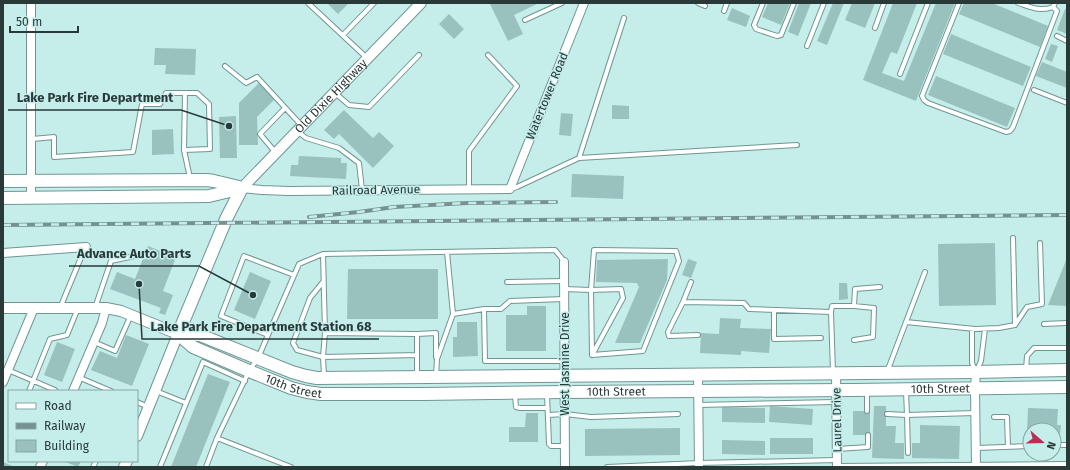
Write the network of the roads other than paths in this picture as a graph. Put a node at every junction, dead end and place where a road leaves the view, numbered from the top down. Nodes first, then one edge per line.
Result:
1 (31, 3) edge
2 (308, 3) edge
3 (374, 3) edge
4 (420, 3) edge
5 (562, 3) edge
6 (584, 3) edge
7 (698, 3) edge
8 (727, 3) edge
9 (763, 3) edge
10 (794, 3) edge
11 (824, 3) edge
12 (884, 3) edge
13 (928, 3) edge
14 (959, 3) edge
15 (1018, 3) edge
16 (1054, 5) edge
17 (705, 6) dead end
18 (724, 11) dead end
19 (624, 18) dead end
20 (525, 20) dead end
21 (875, 28) dead end
22 (343, 36) junction
23 (1057, 36) dead end
24 (1067, 41) edge
25 (807, 46) dead end
26 (419, 54) dead end
27 (488, 55) dead end
28 (367, 58) junction
29 (224, 66) dead end
30 (900, 74) dead end
31 (1034, 90) dead end
32 (334, 92) junction
33 (185, 93) junction
34 (1067, 103) edge
35 (285, 108) junction
36 (300, 128) junction
37 (32, 139) junction
38 (797, 145) dead end
39 (184, 150) junction
40 (276, 153) junction
41 (579, 158) junction
42 (190, 180) junction
43 (3, 181) edge
44 (32, 181) junction
45 (242, 188) junction
46 (469, 189) junction
47 (510, 189) junction
48 (362, 190) junction
49 (3, 198) edge
50 (31, 198) junction
51 (1012, 238) dead end
52 (1040, 243) dead end
53 (86, 247) joint
54 (447, 252) junction
55 (3, 253) edge
56 (323, 254) junction
57 (139, 256) dead end
58 (564, 262) joint
59 (925, 272) dead end
60 (294, 275) junction
61 (324, 282) junction
62 (507, 282) dead end
63 (691, 282) dead end
64 (564, 285) junction
65 (880, 287) dead end
66 (591, 290) junction
67 (564, 299) junction
68 (683, 302) junction
69 (854, 306) junction
70 (3, 308) edge
71 (34, 308) junction
72 (60, 308) junction
73 (78, 308) junction
74 (94, 308) junction
75 (106, 308) junction
76 (484, 309) junction
77 (774, 310) junction
78 (831, 312) junction
79 (453, 314) junction
80 (131, 315) junction
81 (906, 322) junction
82 (1067, 323) edge
83 (1044, 324) dead end
84 (1015, 325) junction
85 (972, 329) junction
86 (985, 329) junction
87 (325, 333) junction
88 (178, 334) junction
89 (417, 334) junction
90 (268, 335) junction
91 (698, 335) dead end
92 (821, 338) dead end
93 (854, 340) dead end
94 (94, 342) junction
95 (1067, 348) edge
96 (417, 355) junction
97 (592, 355) junction
98 (323, 356) junction
99 (258, 358) junction
100 (436, 359) junction
101 (564, 361) junction
102 (8, 370) junction
103 (1026, 370) junction
104 (1067, 370) edge
105 (887, 372) junction
106 (976, 372) junction
107 (835, 373) junction
108 (698, 374) junction
109 (247, 376) junction
110 (417, 376) junction
111 (436, 376) junction
112 (565, 376) junction
113 (78, 377) junction
114 (324, 378) junction
115 (33, 380) junction
116 (3, 382) edge
117 (1067, 387) edge
118 (974, 389) junction
119 (29, 390) edge
120 (56, 390) dead end
121 (73, 390) edge
122 (109, 390) edge
123 (867, 390) junction
124 (906, 390) junction
125 (155, 391) junction
126 (514, 392) junction
127 (547, 392) junction
128 (564, 392) junction
129 (698, 392) junction
130 (836, 396) junction
131 (138, 402) edge
132 (186, 403) junction
133 (698, 405) junction
134 (149, 407) junction
135 (547, 408) junction
136 (867, 411) dead end
137 (975, 413) junction
138 (565, 414) junction
139 (678, 414) dead end
140 (887, 414) dead end
141 (548, 415) junction
142 (907, 415) junction
143 (994, 416) dead end
144 (138, 434) edge
145 (868, 435) dead end
146 (217, 438) junction
147 (565, 446) junction
148 (1022, 446) edge
149 (1008, 447) junction
150 (976, 448) junction
151 (837, 449) junction
152 (908, 453) dead end
153 (837, 464) edge
154 (1067, 464) edge
155 (699, 465) edge
156 (976, 466) edge
157 (160, 467) edge
158 (206, 467) edge
159 (291, 467) edge
160 (565, 467) edge
161 (607, 467) edge

1 - 37 street
2 - 22 lane
3 - 22 lane
4 - 28 street, Old Dixie Highway
5 - 20 lane
6 - 47 street, Watertower Road
7 - 17 lane
8 - 18 lane
9 - 10 lane
11 - 25 lane
12 - 21 lane
13 - 30 lane
14 - 16 lane
15 - 16 lane
19 - 41 lane
22 - 28 lane
23 - 24 lane
26 - 32 lane
27 - 46 lane
28 - 32 street, Old Dixie Highway
29 - 35 lane
31 - 34 lane
32 - 36 street, Old Dixie Highway
33 - 37 lane
33 - 39 lane
33 - 39 lane
35 - 36 lane
35 - 40 lane
36 - 40 street, Old Dixie Highway
36 - 48 lane
37 - 44 street
38 - 41 lane
39 - 42 lane
40 - 45 street, Old Dixie Highway
41 - 47 lane
42 - 44 main road
42 - 45 main road
43 - 44 main road
44 - 50 street
45 - 48 street, Railroad Avenue
45 - 50 main road
45 - 88 main road
46 - 47 street, Railroad Avenue
46 - 48 street, Railroad Avenue
49 - 50 main road
51 - 84 lane
52 - 84 lane
53 - 55 street
53 - 72 lane
54 - 56 lane
54 - 58 lane
54 - 79 lane
56 - 60 lane
56 - 61 lane
57 - 74 lane
58 - 64 street, West Jasmine Drive
59 - 81 lane
60 - 90 lane
60 - 90 lane
61 - 87 lane
61 - 98 lane
62 - 64 lane
63 - 68 lane
64 - 66 lane
64 - 67 street, West Jasmine Drive
65 - 69 lane
66 - 97 lane
66 - 97 lane
66 - 97 lane
67 - 76 lane
67 - 101 street, West Jasmine Drive
68 - 77 lane
68 - 91 lane
69 - 78 lane
69 - 93 lane
70 - 71 street, 10th Street
71 - 72 street, 10th Street
71 - 102 street
72 - 73 street, 10th Street
73 - 74 street, 10th Street
73 - 115 lane
74 - 75 street, 10th Street
75 - 80 street, 10th Street
75 - 94 street
76 - 79 lane
76 - 101 lane
77 - 78 lane
77 - 92 lane
78 - 107 lane
79 - 100 lane
80 - 88 street, 10th Street
80 - 94 lane
81 - 85 lane
81 - 105 lane
82 - 83 lane
84 - 86 lane
85 - 86 lane
85 - 106 lane
86 - 106 lane
87 - 89 lane
87 - 98 lane
88 - 99 main road, 10th Street
88 - 109 main road, 10th Street
88 - 125 street
89 - 96 lane
89 - 100 lane
90 - 99 lane
94 - 113 street
95 - 103 lane
96 - 98 lane
96 - 110 lane
98 - 114 lane
99 - 109 lane
99 - 114 main road, 10th Street
100 - 111 lane
101 - 112 street, West Jasmine Drive
102 - 115 lane
102 - 116 street
103 - 104 main road, 10th Street
103 - 106 main road, 10th Street
105 - 106 main road, 10th Street
105 - 107 main road, 10th Street
106 - 118 street
107 - 108 main road, 10th Street
107 - 130 street, Laurel Drive
108 - 112 main road, 10th Street
108 - 129 street
109 - 126 main road, 10th Street
109 - 132 lane
109 - 146 lane
110 - 111 main road, 10th Street
110 - 114 main road, 10th Street
111 - 112 main road, 10th Street
112 - 128 street, West Jasmine Drive
113 - 121 street
113 - 122 lane
115 - 119 lane
115 - 120 lane
117 - 118 main road, 10th Street
118 - 124 main road, 10th Street
118 - 137 street
123 - 124 main road, 10th Street
123 - 130 main road, 10th Street
123 - 136 lane
124 - 142 lane
125 - 132 lane
125 - 134 street
126 - 127 main road, 10th Street
126 - 135 lane
127 - 128 main road, 10th Street
127 - 135 lane
128 - 129 main road, 10th Street
128 - 138 street, West Jasmine Drive
129 - 130 main road, 10th Street
129 - 133 street
130 - 133 lane
130 - 151 street, Laurel Drive
131 - 134 lane
132 - 157 lane
133 - 155 street
134 - 144 street
135 - 141 lane
137 - 142 lane
137 - 150 street
138 - 139 lane
138 - 141 lane
138 - 147 street, West Jasmine Drive
140 - 142 lane
141 - 147 lane
142 - 152 lane
143 - 149 lane
145 - 151 lane
146 - 158 lane
146 - 159 lane
147 - 160 street, West Jasmine Drive
148 - 149 lane
149 - 150 lane
150 - 156 street
151 - 153 street, Laurel Drive
153 - 155 lane
153 - 156 lane
154 - 156 lane
155 - 161 lane

